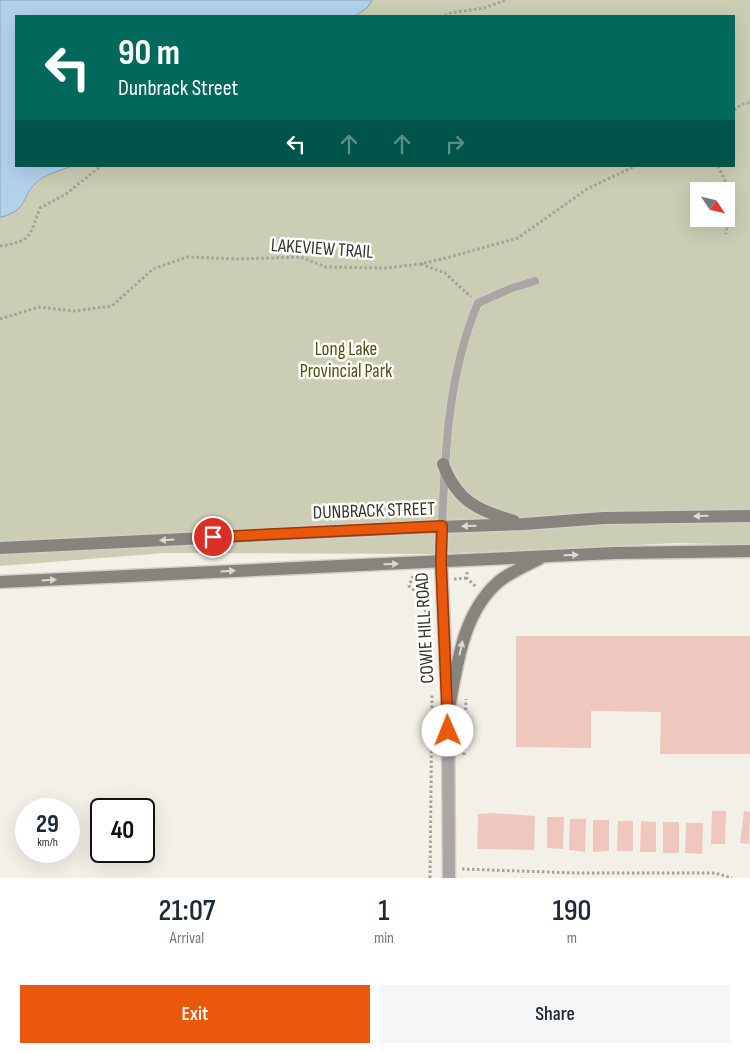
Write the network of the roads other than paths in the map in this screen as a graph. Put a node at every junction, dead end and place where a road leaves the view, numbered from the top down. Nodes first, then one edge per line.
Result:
1 (535, 282) dead end
2 (444, 464) junction
3 (750, 516) edge
4 (524, 524) junction
5 (442, 526) junction
6 (0, 548) edge
7 (750, 551) edge
8 (544, 556) junction
9 (441, 562) junction
10 (0, 582) edge
11 (448, 713) junction
12 (449, 878) edge

1 - 2 lane
2 - 4 main road
2 - 5 lane
3 -> 4 main road, DUNBRACK STREET
4 -> 5 main road, DUNBRACK STREET
5 -> 6 main road, DUNBRACK STREET
5 - 9 street, COWIE HILL ROAD
8 -> 7 main road
8 - 9 main road
11 -> 8 main road
10 -> 9 main road
9 - 11 street, COWIE HILL ROAD
11 - 12 street, COWIE HILL ROAD

